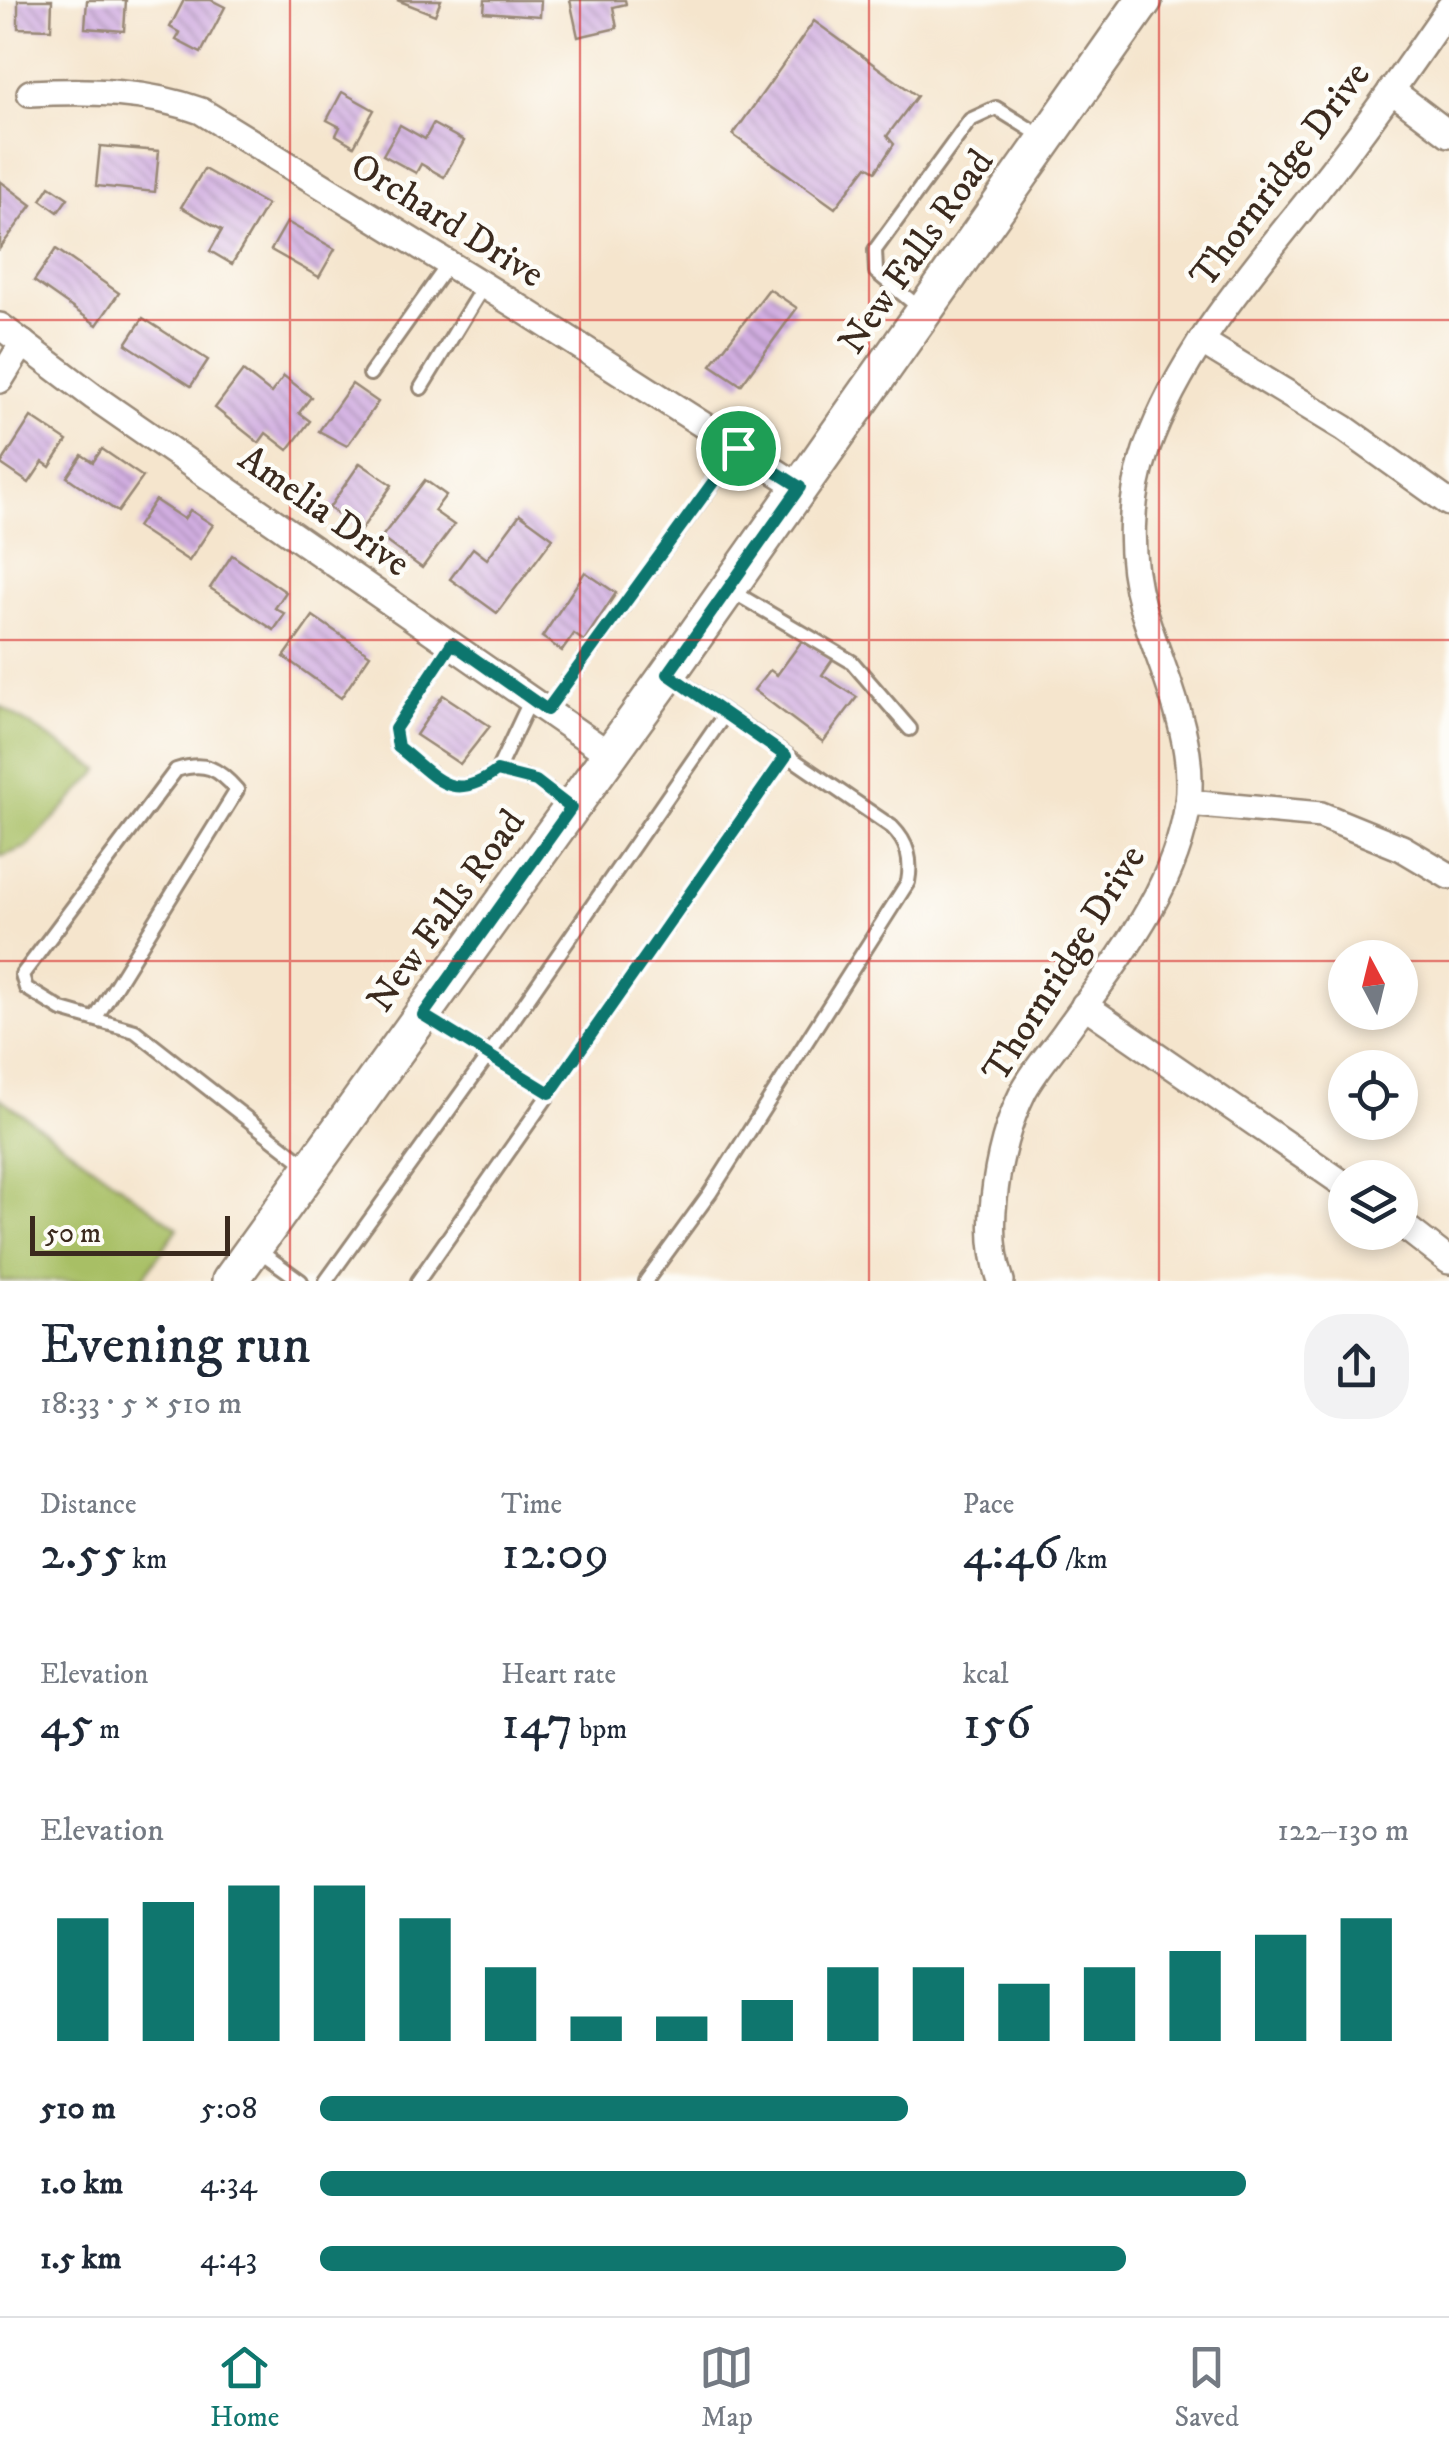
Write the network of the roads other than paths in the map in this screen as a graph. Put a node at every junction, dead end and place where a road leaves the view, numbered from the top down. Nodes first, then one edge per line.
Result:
1 (1144, 0) edge
2 (1449, 8) edge
3 (1391, 90) junction
4 (30, 93) dead end
5 (1449, 134) edge
6 (1046, 139) junction
7 (449, 263) junction
8 (484, 285) junction
9 (924, 312) junction
10 (0, 326) edge
11 (1200, 341) junction
12 (23, 343) junction
13 (370, 374) dead end
14 (0, 380) edge
15 (421, 388) dead end
16 (738, 448) junction
17 (800, 487) junction
18 (1449, 504) edge
19 (728, 589) junction
20 (452, 643) junction
21 (668, 674) junction
22 (539, 705) junction
23 (725, 714) junction
24 (910, 728) dead end
25 (609, 754) junction
26 (786, 756) junction
27 (497, 771) junction
28 (1188, 803) junction
29 (571, 808) junction
30 (1449, 876) edge
31 (1084, 1006) junction
32 (423, 1015) junction
33 (94, 1019) junction
34 (488, 1056) junction
35 (550, 1093) junction
36 (312, 1170) junction
37 (1328, 1173) edge
38 (1418, 1238) edge
39 (256, 1249) junction
40 (1449, 1262) edge
41 (230, 1281) edge
42 (301, 1281) edge
43 (326, 1281) edge
44 (418, 1281) edge
45 (646, 1281) edge
46 (1000, 1281) edge

1 - 6 main road, New Falls Road
2 - 3 street, Thornridge Drive
3 - 5 street
3 - 11 street, Thornridge Drive
4 - 7 street, Orchard Drive
6 - 9 main road, New Falls Road
6 - 9 lane
7 - 8 street, Orchard Drive
7 - 13 lane
8 - 15 lane
8 - 16 street, Orchard Drive
9 - 17 main road, New Falls Road
10 - 12 street, Amelia Drive
11 - 18 street
11 - 28 street, Thornridge Drive
12 - 14 street
12 - 20 street, Amelia Drive
16 - 17 street, Orchard Drive
16 - 22 lane
17 - 19 main road, New Falls Road
19 - 21 main road, New Falls Road
19 - 24 lane
20 - 22 street, Amelia Drive
20 - 27 lane
21 - 23 lane
21 - 25 main road, New Falls Road
22 - 25 street, Amelia Drive
22 - 27 lane
23 - 26 lane
23 - 34 lane
25 - 29 main road, New Falls Road
26 - 35 lane
26 - 45 lane
27 - 29 lane
28 - 30 street
28 - 31 street, Thornridge Drive
29 - 32 main road, New Falls Road
31 - 37 street
31 - 46 street, Thornridge Drive
32 - 34 lane
32 - 36 main road, New Falls Road
33 - 33 lane
33 - 36 lane
34 - 35 lane
34 - 43 lane
35 - 44 lane
36 - 39 main road, New Falls Road
38 - 40 street
39 - 41 main road, New Falls Road
39 - 42 lane

